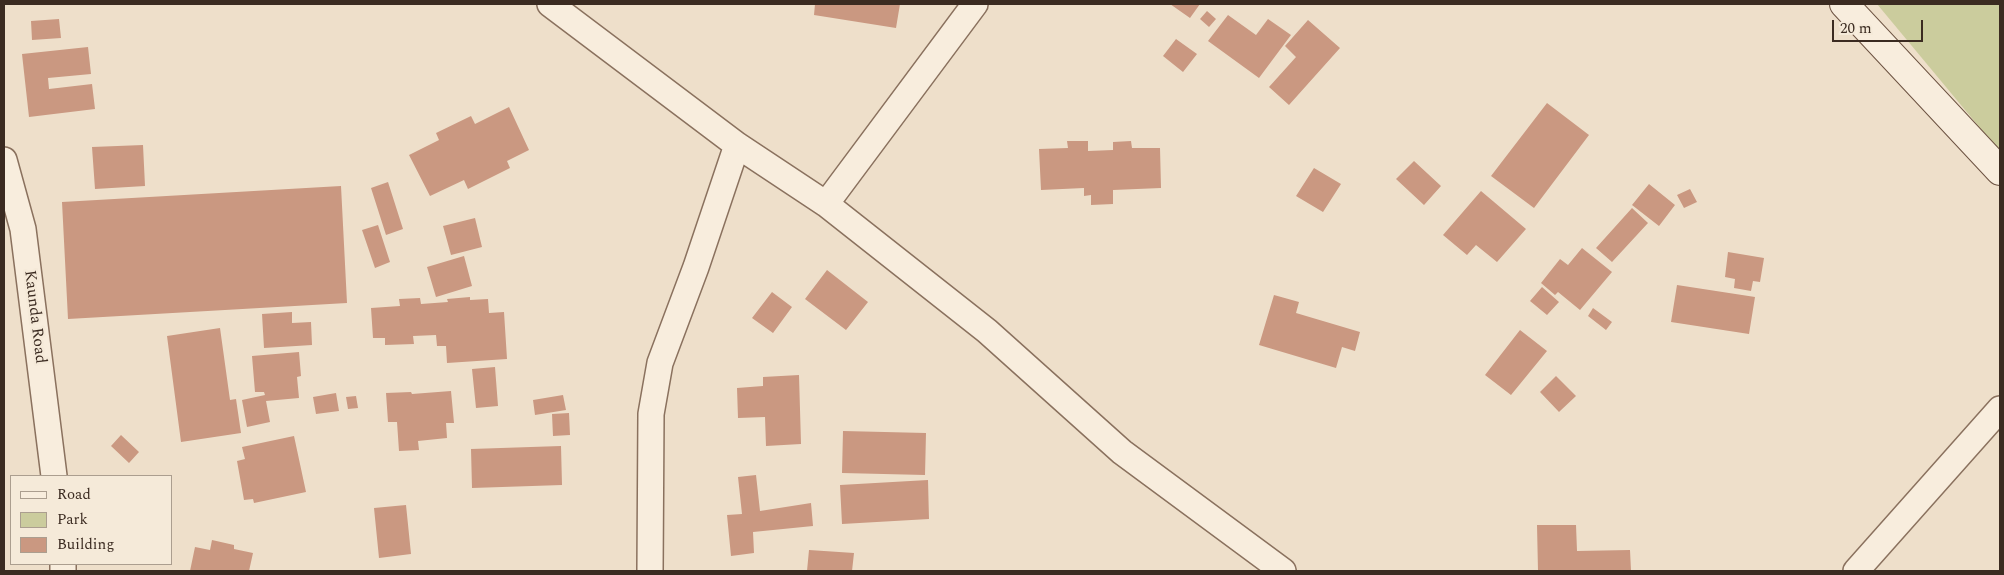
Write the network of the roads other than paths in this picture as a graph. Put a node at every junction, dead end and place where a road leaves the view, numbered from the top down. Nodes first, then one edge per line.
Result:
1 (550, 4) edge
2 (975, 4) edge
3 (1844, 4) edge
4 (737, 145) junction
5 (4, 160) edge
6 (2000, 171) edge
7 (826, 204) junction
8 (2000, 409) edge
9 (54, 475) edge
10 (650, 571) edge
11 (1283, 571) edge
12 (1856, 571) edge

1 - 4 street
2 - 7 street
3 - 6 street
4 - 7 street
4 - 10 street
5 - 9 street, Kaunda Road
7 - 11 street
8 - 12 street

